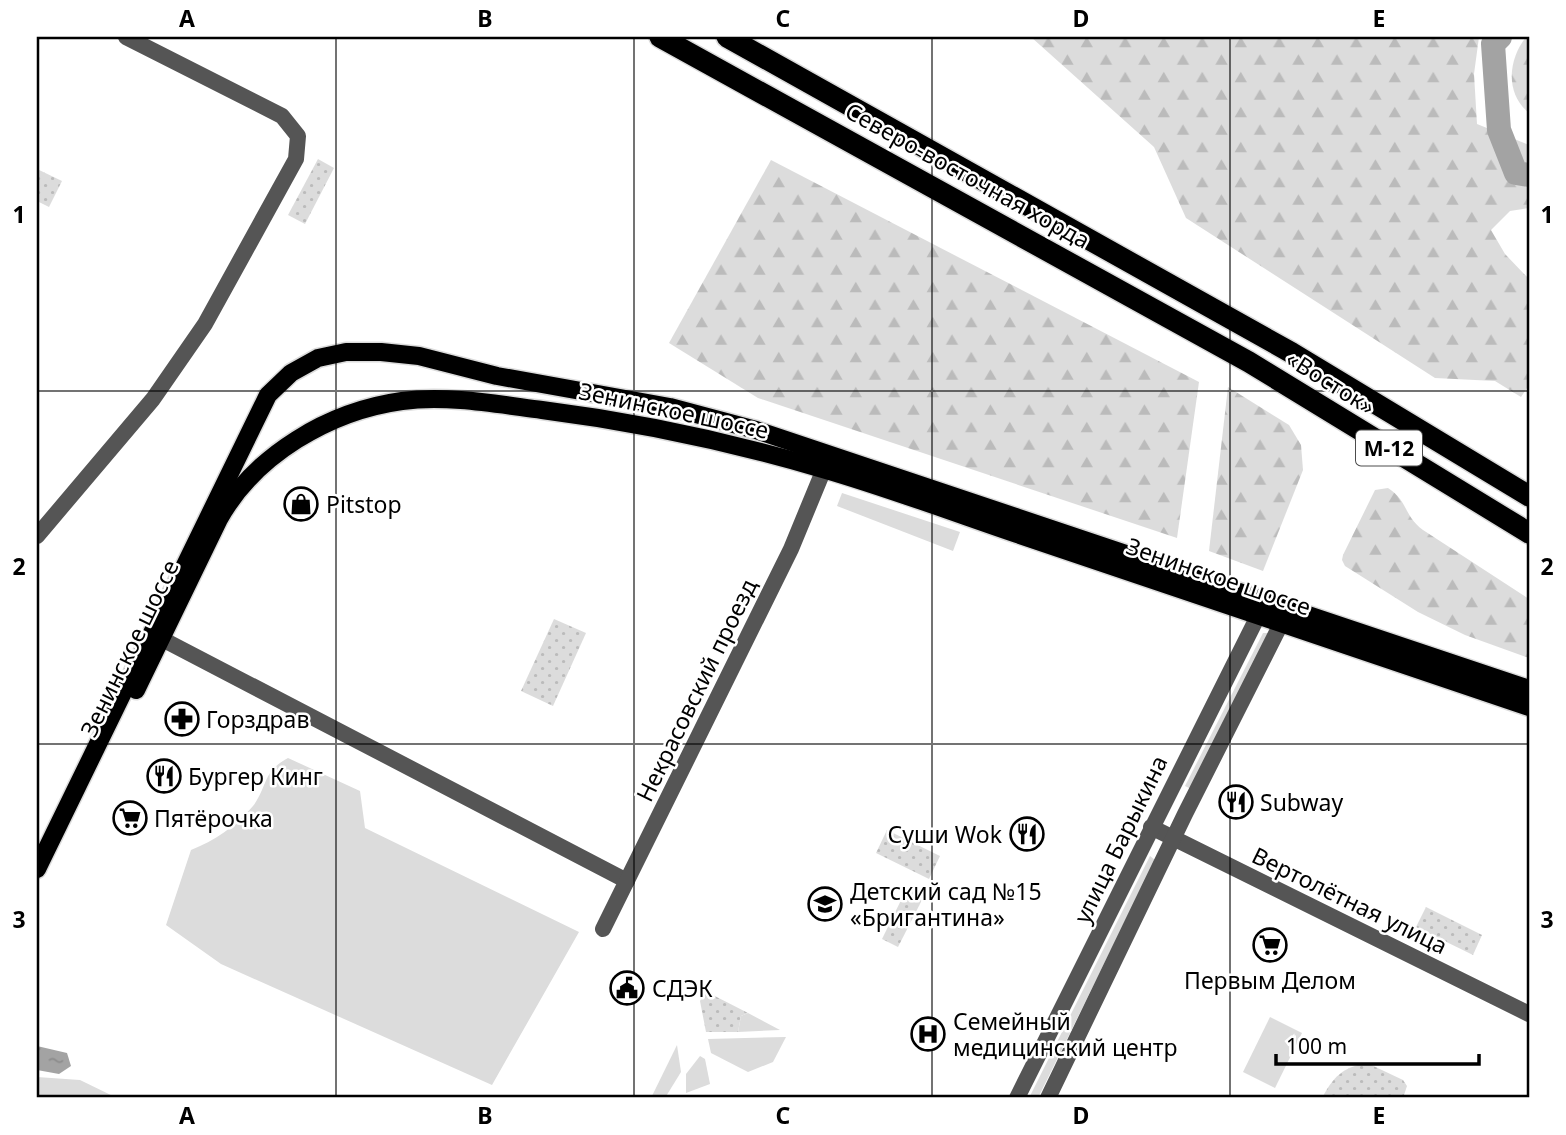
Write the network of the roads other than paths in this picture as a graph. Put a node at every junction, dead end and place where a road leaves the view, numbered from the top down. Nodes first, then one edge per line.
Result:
1 (126, 37) edge
2 (660, 37) edge
3 (727, 37) edge
4 (1292, 352) joint
5 (1249, 362) joint
6 (824, 469) junction
7 (1529, 496) edge
8 (1529, 533) edge
9 (37, 536) edge
10 (1262, 608) junction
11 (1285, 616) junction
12 (162, 639) junction
13 (1529, 689) edge
14 (1529, 708) edge
15 (1152, 827) junction
16 (1174, 838) junction
17 (37, 869) edge
18 (627, 881) junction
19 (37, 883) edge
20 (603, 929) dead end
21 (1529, 1014) edge
22 (1017, 1098) edge
23 (1048, 1098) edge

1 - 9 street
2 - 5 highway, Северо-восточная хорда
3 - 4 highway, Северо-восточная хорда
4 - 7 highway, «Восток» / М-12
5 - 8 highway, «Восток» / М-12
6 - 10 main road, Зенинское шоссе
6 - 12 main road, Зенинское шоссе
6 - 18 street, Некрасовский проезд
10 - 11 main road, Зенинское шоссе
10 - 15 street, улица Барыкина
10 - 17 main road, Зенинское шоссе
11 - 13 main road
11 - 14 main road, Зенинское шоссе
11 - 16 street, улица Барыкина
12 - 18 street
12 - 19 main road, Зенинское шоссе
15 - 16 street, Вертолётная улица
15 - 22 street, улица Барыкина
16 - 21 street, Вертолётная улица
16 - 23 street, улица Барыкина
18 - 20 street, Некрасовский проезд

